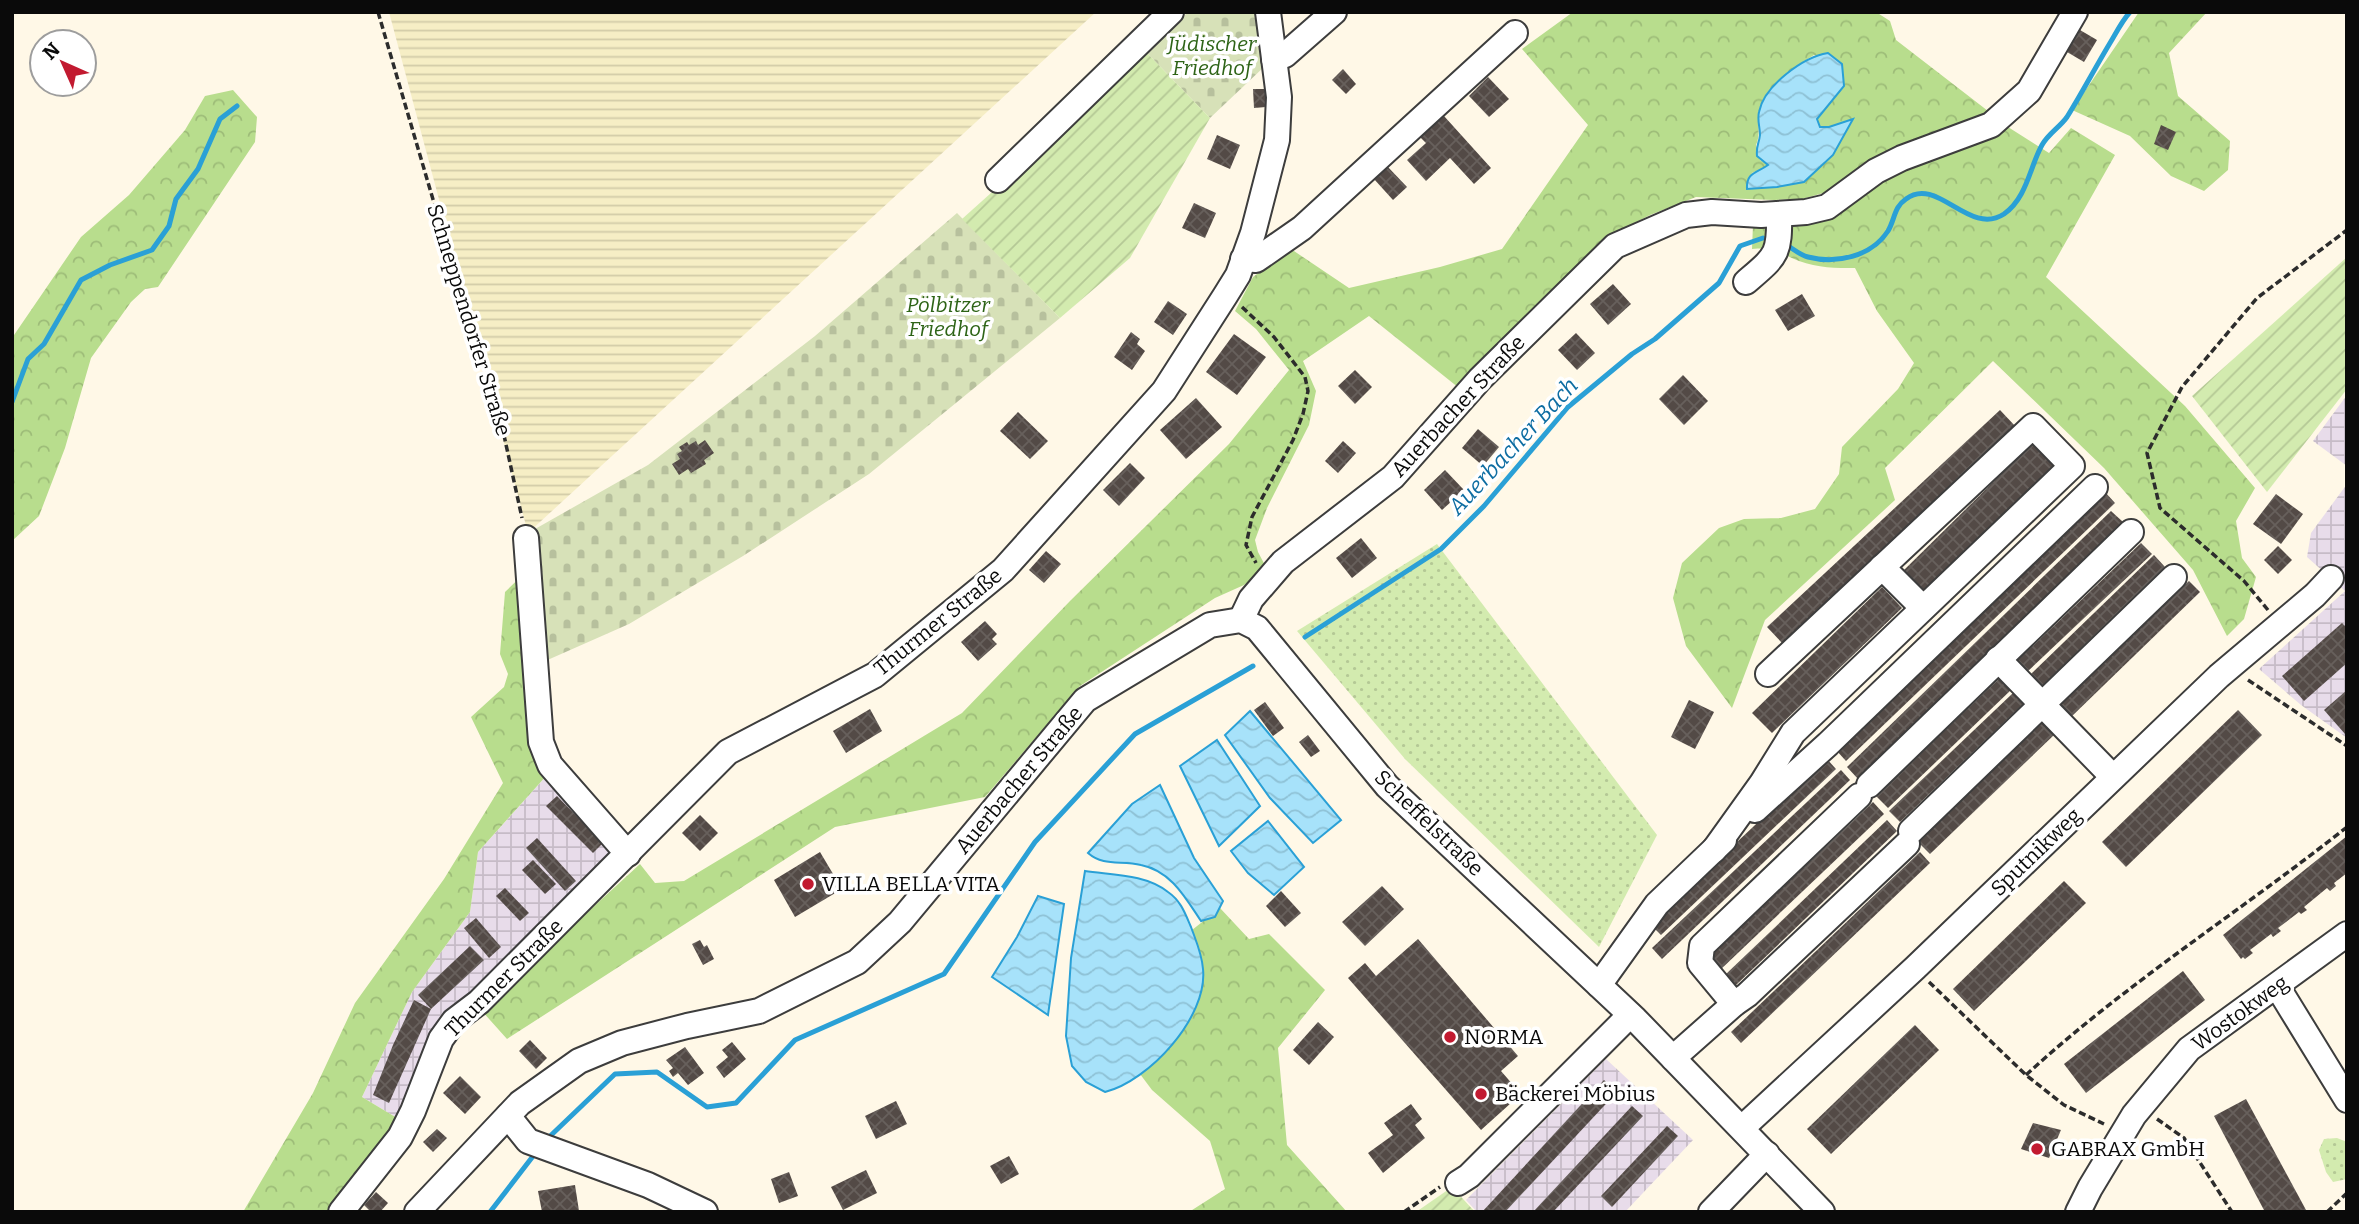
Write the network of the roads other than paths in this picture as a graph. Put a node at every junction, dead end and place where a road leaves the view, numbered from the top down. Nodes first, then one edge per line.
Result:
1 (1171, 12) edge
2 (1268, 12) edge
3 (1334, 12) edge
4 (2075, 12) edge
5 (1515, 33) dead end
6 (1274, 59) junction
7 (998, 180) dead end
8 (1779, 214) junction
9 (1244, 259) junction
10 (1746, 282) dead end
11 (2095, 487) dead end
12 (2131, 532) dead end
13 (526, 538) road end
14 (1882, 567) junction
15 (2174, 577) dead end
16 (2331, 578) dead end
17 (1922, 607) junction
18 (1241, 620) junction
19 (1998, 659) junction
20 (1768, 674) dead end
21 (2043, 704) junction
22 (2113, 778) junction
23 (1714, 849) junction
24 (628, 854) junction
25 (2347, 934) edge
26 (1599, 985) junction
27 (2277, 986) junction
28 (1734, 1004) junction
29 (1630, 1015) junction
30 (1673, 1058) junction
31 (2347, 1100) edge
32 (508, 1116) junction
33 (1742, 1128) junction
34 (1767, 1154) junction
35 (1458, 1183) road end
36 (341, 1212) edge
37 (417, 1212) edge
38 (705, 1212) edge
39 (1712, 1212) edge
40 (1822, 1212) edge
41 (2078, 1212) edge

1 - 7 street
2 - 6 street, Thurmer Straße
3 - 6 street
4 - 8 street, Auerbacher Straße
5 - 9 street
6 - 9 street, Thurmer Straße
8 - 10 street
8 - 18 street, Auerbacher Straße
9 - 24 street, Thurmer Straße
11 - 23 street
12 - 19 street
13 - 24 street
14 - 17 street
14 - 17 street
14 - 20 street
15 - 21 street
16 - 22 street, Sputnikweg
17 - 23 street
18 - 26 street, Scheffelstraße
18 - 32 street, Auerbacher Straße
19 - 21 street
19 - 28 street
21 - 22 street
21 - 28 street
22 - 33 street, Sputnikweg
23 - 26 street
24 - 36 street, Thurmer Straße
25 - 27 street, Wostokweg
26 - 29 street, Scheffelstraße
27 - 31 street
27 - 41 street, Wostokweg
28 - 30 street
29 - 30 street, Scheffelstraße
29 - 35 street
30 - 33 street, Scheffelstraße
32 - 37 street, Auerbacher Straße
32 - 38 street
33 - 34 street, Scheffelstraße
34 - 39 street
34 - 40 street, Scheffelstraße

